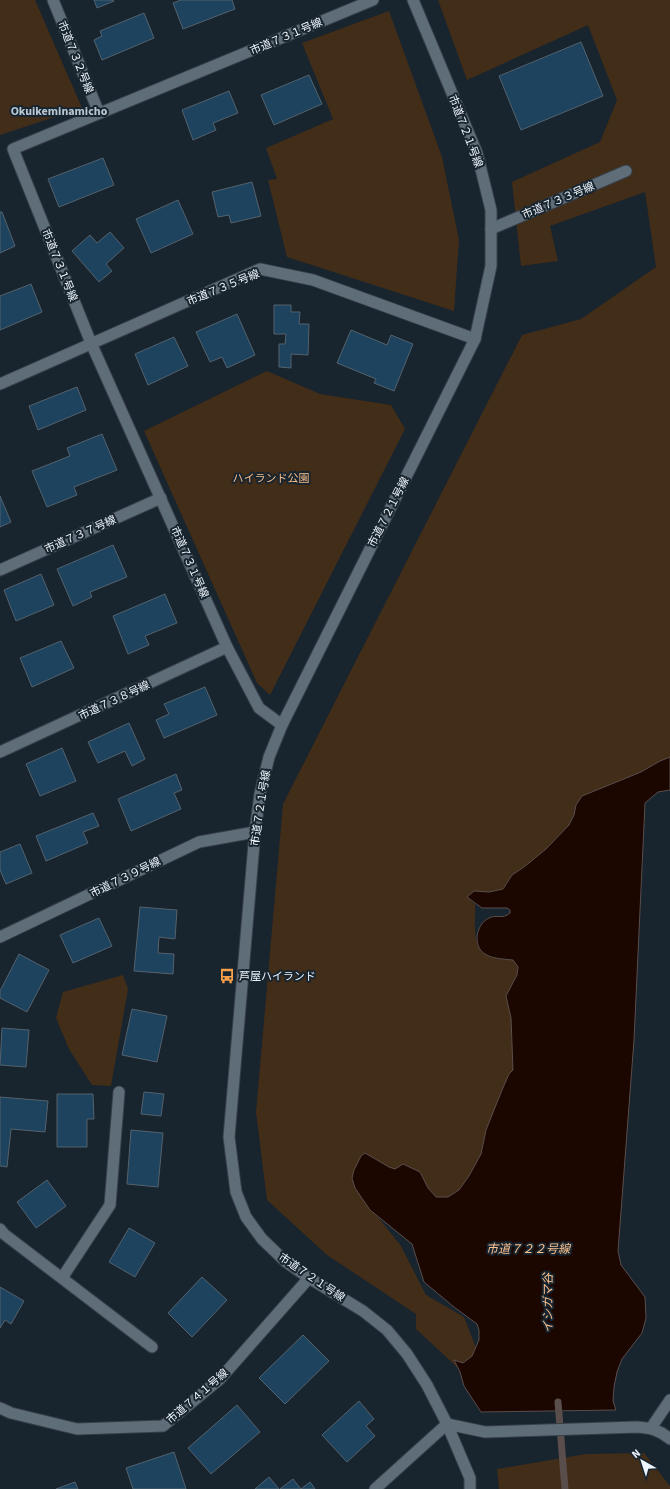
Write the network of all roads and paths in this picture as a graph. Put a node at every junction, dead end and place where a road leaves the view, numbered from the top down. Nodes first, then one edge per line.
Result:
1 (53, 0) edge
2 (373, 0) edge
3 (413, 0) edge
4 (100, 113) junction
5 (626, 171) dead end
6 (491, 229) junction
7 (475, 339) junction
8 (91, 343) junction
9 (0, 384) edge
10 (161, 498) junction
11 (0, 570) edge
12 (227, 647) junction
13 (282, 725) junction
14 (0, 752) edge
15 (255, 832) junction
16 (0, 937) edge
17 (120, 1092) dead end
18 (0, 1229) edge
19 (62, 1278) junction
20 (309, 1278) junction
21 (152, 1347) dead end
22 (670, 1400) edge
23 (0, 1408) edge
24 (447, 1424) junction
25 (651, 1428) junction
26 (670, 1439) edge
27 (375, 1489) edge
28 (470, 1489) edge

1 - 4 street, 市道７３２号線
2 - 4 street, 市道７３１号線
3 - 6 street, 市道７２１号線
4 - 8 street, 市道７３１号線
5 - 6 street, 市道７３３号線
6 - 7 street, 市道７２１号線
7 - 8 street, 市道７３５号線
7 - 13 street, 市道７２１号線
8 - 9 street, 市道７３５号線
8 - 10 street, 市道７３１号線
10 - 11 street, 市道７３７号線
10 - 12 street, 市道７３１号線
12 - 13 street, 市道７３１号線
12 - 14 street, 市道７３８号線
13 - 15 street, 市道７２１号線
15 - 16 street, 市道７３９号線
15 - 20 street, 市道７２１号線
17 - 19 street
18 - 19 street
19 - 21 street
20 - 23 street, 市道７４１号線
20 - 24 street, 市道７２１号線
22 - 25 street
24 - 25 street
24 - 27 street
24 - 28 street, 市道７２１号線
25 - 26 street

